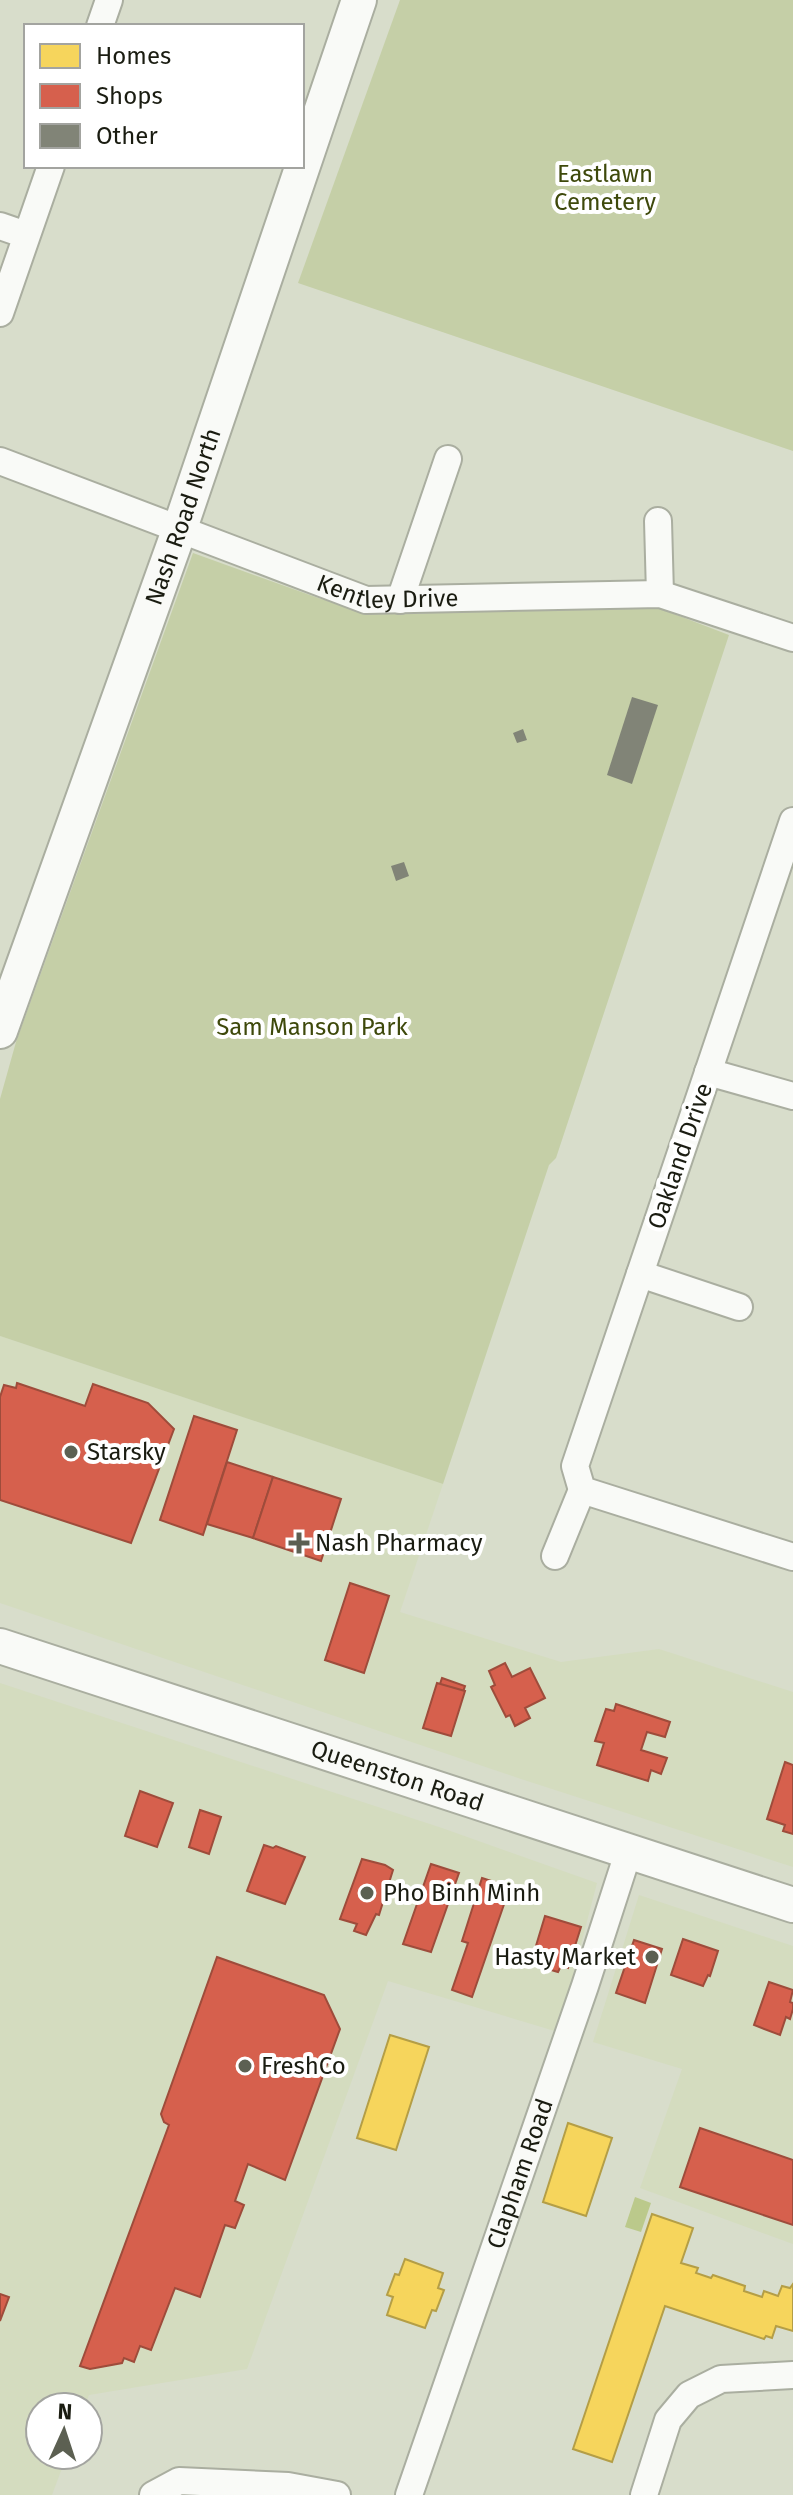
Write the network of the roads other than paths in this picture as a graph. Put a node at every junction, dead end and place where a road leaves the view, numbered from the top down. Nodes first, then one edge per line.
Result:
1 (109, 0) edge
2 (359, 0) edge
3 (101, 24) edge
4 (304, 162) edge
5 (50, 168) edge
6 (302, 168) edge
7 (0, 226) edge
8 (26, 235) junction
9 (0, 313) edge
10 (448, 459) dead end
11 (0, 461) edge
12 (658, 521) dead end
13 (180, 528) junction
14 (660, 594) junction
15 (400, 600) junction
16 (793, 638) edge
17 (793, 821) edge
18 (786, 866) edge
19 (0, 1031) edge
20 (708, 1072) junction
21 (793, 1096) edge
22 (640, 1274) junction
23 (739, 1307) dead end
24 (582, 1490) junction
25 (555, 1556) dead end
26 (793, 1557) edge
27 (0, 1646) edge
28 (629, 1850) junction
29 (793, 1905) edge
30 (793, 2375) edge
31 (153, 2495) edge
32 (337, 2495) edge
33 (409, 2495) edge
34 (644, 2495) edge

1 - 3 street
2 - 4 main road, Nash Road North
5 - 8 street
6 - 13 main road, Nash Road North
7 - 8 street
8 - 9 street
10 - 15 street
11 - 13 street, Kentley Drive
12 - 14 street
13 - 15 street, Kentley Drive
13 - 19 main road, Nash Road North
14 - 15 street, Kentley Drive
14 - 16 street, Kentley Drive
17 - 18 street, Oakland Drive
18 - 20 street, Oakland Drive
20 - 21 street
20 - 22 street, Oakland Drive
22 - 23 street
22 - 24 street, Oakland Drive
24 - 25 street, Oakland Drive
24 - 26 street
27 - 28 main road, Queenston Road
28 - 29 main road, Queenston Road
28 - 33 street, Clapham Road
30 - 34 street
31 - 32 street

